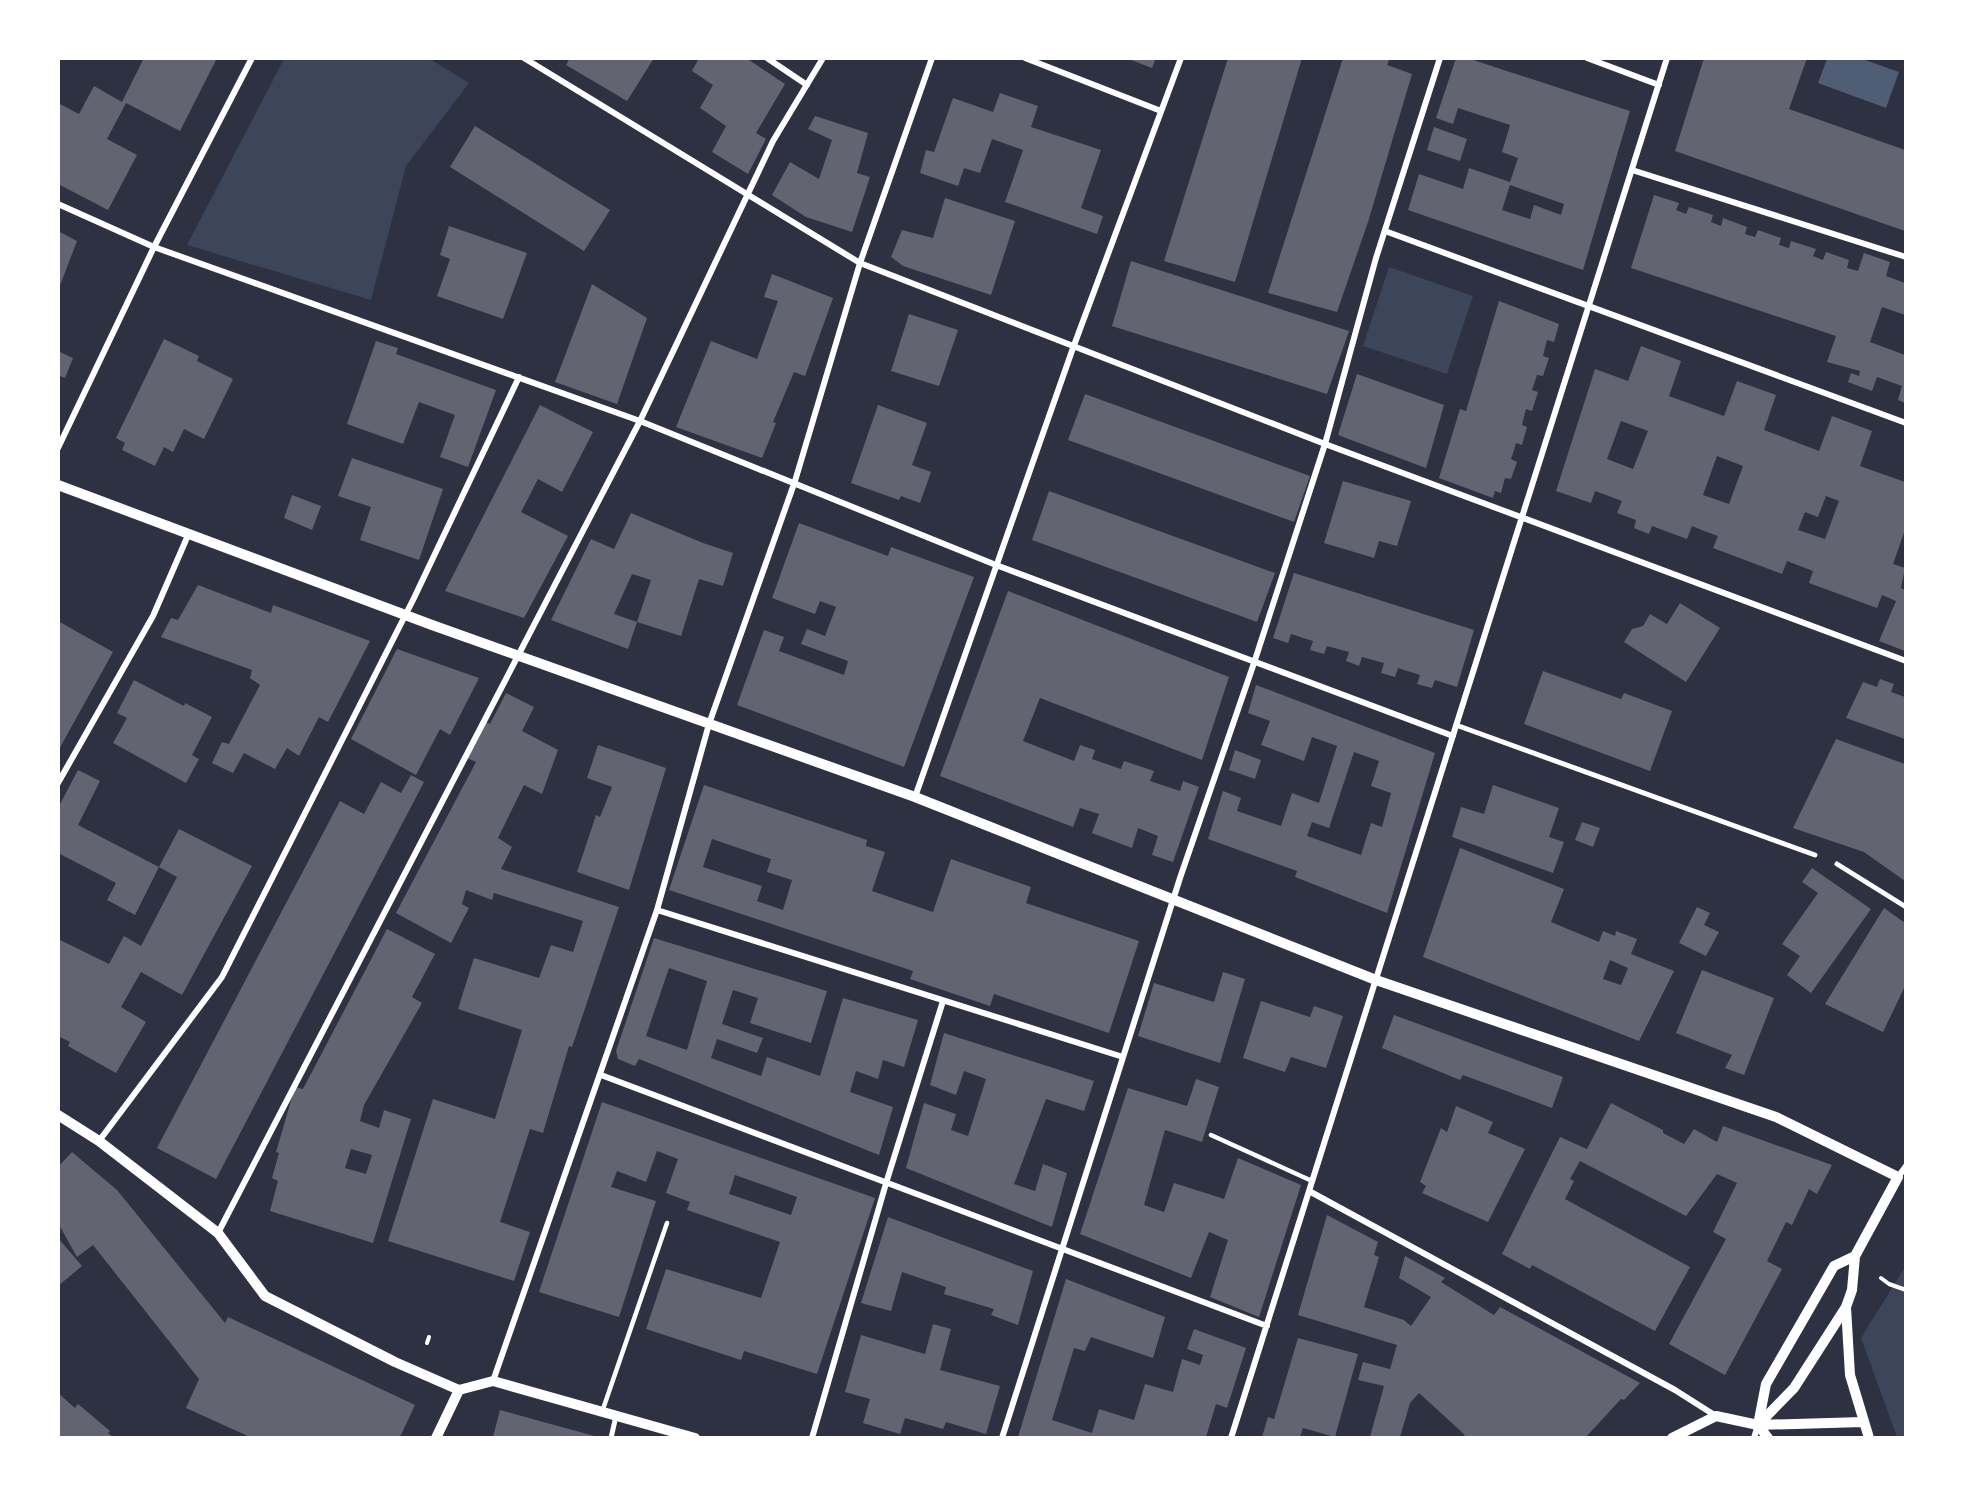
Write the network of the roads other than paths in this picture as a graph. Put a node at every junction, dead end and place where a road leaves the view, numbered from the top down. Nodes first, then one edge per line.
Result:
1 (252, 58) edge
2 (524, 58) edge
3 (767, 58) edge
4 (823, 58) edge
5 (932, 58) edge
6 (1025, 58) edge
7 (1181, 58) edge
8 (1440, 58) edge
9 (1587, 58) edge
10 (1667, 58) edge
11 (807, 85) junction
12 (1659, 85) junction
13 (1161, 111) junction
14 (1632, 170) junction
15 (747, 195) junction
16 (58, 204) edge
17 (1385, 231) junction
18 (154, 247) junction
19 (1905, 257) edge
20 (860, 263) junction
21 (1589, 306) junction
22 (1073, 348) junction
23 (519, 378) junction
24 (640, 421) junction
25 (1905, 423) edge
26 (1325, 444) junction
27 (58, 448) edge
28 (795, 482) junction
29 (58, 485) edge
30 (1522, 516) junction
31 (189, 533) junction
32 (996, 565) junction
33 (405, 615) junction
34 (518, 656) junction
35 (1905, 661) edge
36 (1254, 663) junction
37 (709, 724) junction
38 (1456, 725) junction
39 (1453, 736) junction
40 (58, 783) edge
41 (915, 797) junction
42 (1815, 855) dead end
43 (1837, 864) dead end
44 (1173, 898) junction
45 (1905, 907) edge
46 (657, 910) junction
47 (1376, 980) junction
48 (943, 1001) junction
49 (1123, 1057) junction
50 (601, 1075) junction
51 (58, 1115) edge
52 (1211, 1135) dead end
53 (99, 1141) junction
54 (1905, 1166) edge
55 (1898, 1177) junction
56 (887, 1180) junction
57 (1312, 1181) junction
58 (1309, 1191) junction
59 (667, 1223) dead end
60 (218, 1233) junction
61 (1063, 1247) junction
62 (1855, 1256) junction
63 (1846, 1307) junction
64 (1267, 1326) junction
65 (493, 1381) junction
66 (459, 1390) junction
67 (602, 1412) junction
68 (616, 1415) junction
69 (1716, 1416) junction
70 (1863, 1422) junction
71 (1758, 1425) junction
72 (436, 1437) edge
73 (611, 1437) edge
74 (695, 1437) edge
75 (812, 1437) edge
76 (1002, 1437) edge
77 (1231, 1437) edge
78 (1672, 1437) edge
79 (1754, 1437) edge
80 (1768, 1437) edge
81 (1869, 1437) edge

1 - 18 street
2 - 15 street
3 - 11 street
4 - 11 street
5 - 20 street
6 - 13 street
7 - 13 street
8 - 17 street
9 - 12 street
10 - 12 street
11 - 15 street
12 - 14 street
13 - 22 street
14 - 19 street
14 - 21 street
15 - 20 street
15 - 24 street
16 - 18 street
17 - 21 street
17 - 26 street
18 - 23 street
18 - 27 street
20 - 22 street
20 - 28 street
21 - 25 street
21 - 30 street
22 - 26 street
22 - 32 street
23 - 24 street
23 - 33 street
24 - 28 street
24 - 34 street
26 - 30 street
26 - 36 street
28 - 32 street
28 - 37 street
29 - 31 street
30 - 35 street
30 - 38 street
31 - 33 street
31 - 40 street
32 - 36 street
32 - 41 street
33 - 34 street
33 - 53 street
34 - 37 street
34 - 60 street
36 - 39 street
36 - 44 street
37 - 41 street
37 - 46 street
38 - 39 street
38 - 42 street
39 - 47 street
41 - 44 street
43 - 45 street
44 - 47 street
44 - 49 street
46 - 48 street
46 - 50 street
47 - 55 street
47 - 57 street
48 - 49 street
48 - 56 street
49 - 61 street
50 - 56 street
50 - 65 street
51 - 53 street
52 - 57 lane
53 - 60 street
54 - 55 street
55 - 62 street
56 - 61 street
56 - 75 street
57 - 58 street
58 - 64 street
58 - 69 street
59 - 67 lane
60 - 66 street
61 - 64 street
61 - 76 street
62 - 63 street
62 - 71 street
63 - 70 street
63 - 71 street
64 - 77 street
65 - 66 street
65 - 67 street
66 - 72 street
67 - 68 street
68 - 73 street
68 - 74 street
69 - 71 street
69 - 78 street
70 - 71 street
70 - 81 street
71 - 79 street
71 - 80 street

